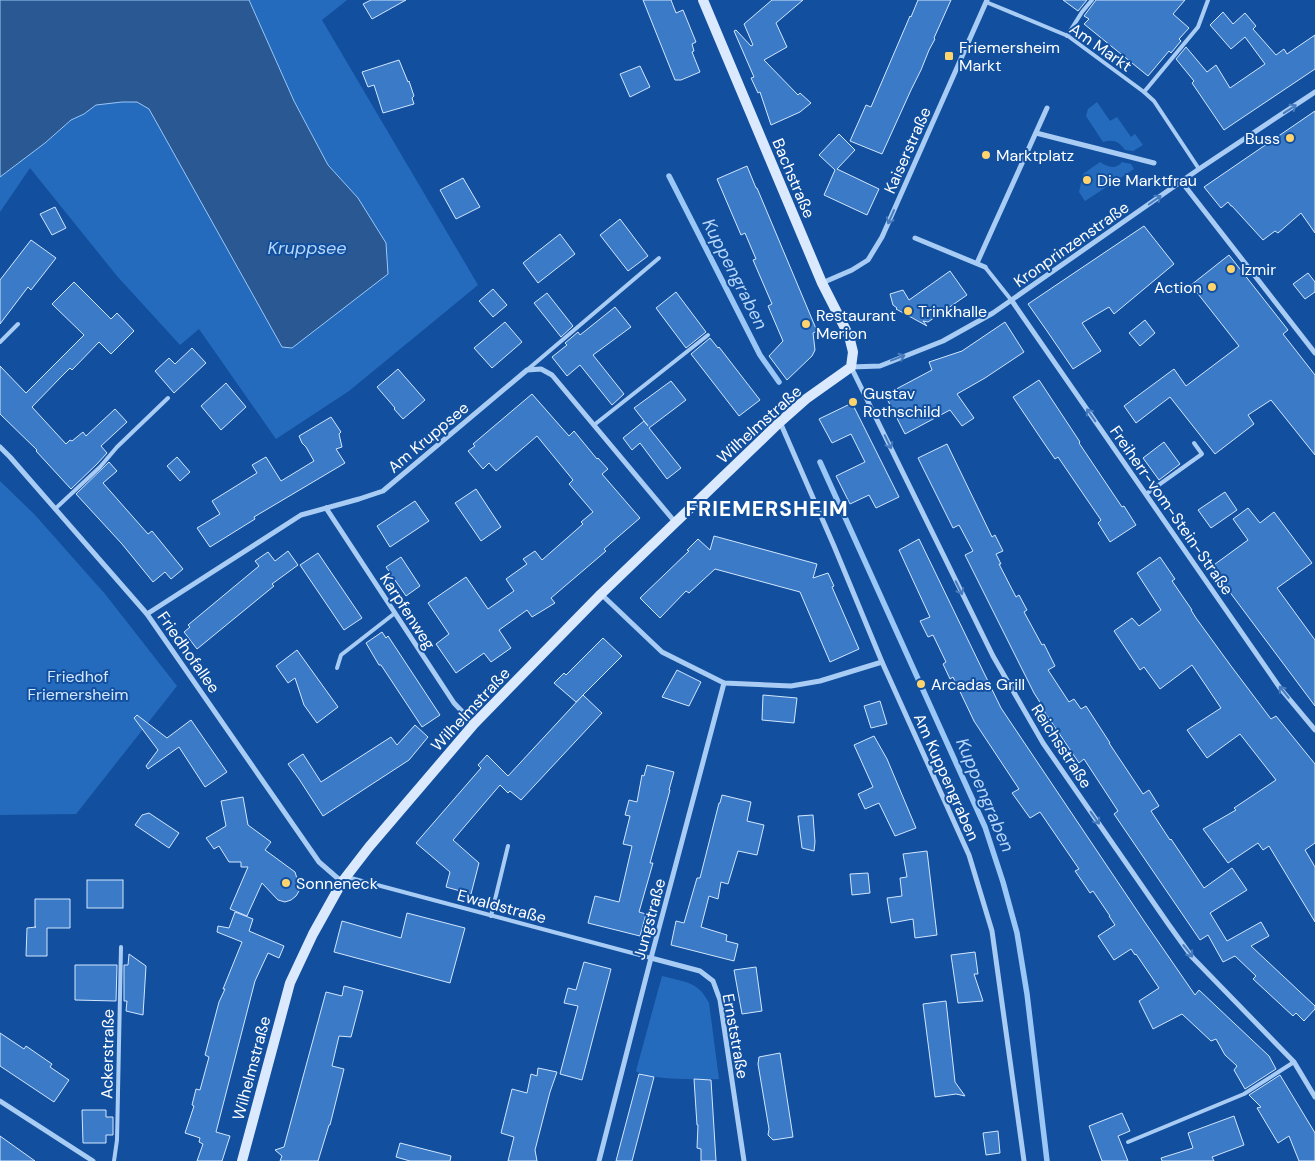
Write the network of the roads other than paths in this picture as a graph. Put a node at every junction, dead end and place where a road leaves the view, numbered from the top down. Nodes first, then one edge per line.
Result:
1 (703, 0) edge
2 (1092, 0) edge
3 (1208, 0) edge
4 (986, 1) edge
5 (1067, 36) junction
6 (1144, 92) junction
7 (1315, 92) edge
8 (1047, 108) dead end
9 (1036, 133) junction
10 (1154, 163) dead end
11 (1199, 169) junction
12 (1181, 181) junction
13 (915, 238) dead end
14 (658, 258) dead end
15 (977, 263) junction
16 (985, 267) joint
17 (822, 283) junction
18 (1012, 301) junction
19 (18, 324) dead end
20 (708, 336) dead end
21 (0, 342) edge
22 (1315, 353) edge
23 (851, 367) junction
24 (527, 370) junction
25 (168, 398) dead end
26 (780, 422) junction
27 (594, 425) junction
28 (1194, 443) dead end
29 (0, 448) edge
30 (1146, 494) junction
31 (326, 508) junction
32 (55, 509) junction
33 (675, 522) junction
34 (601, 594) junction
35 (395, 613) junction
36 (147, 614) junction
37 (882, 662) junction
38 (337, 668) dead end
39 (724, 683) junction
40 (474, 724) junction
41 (1315, 730) edge
42 (508, 846) dead end
43 (345, 880) junction
44 (491, 916) junction
45 (121, 947) dead end
46 (651, 958) junction
47 (1294, 1062) junction
48 (1315, 1097) edge
49 (0, 1100) edge
50 (1128, 1142) dead end
51 (92, 1161) edge
52 (114, 1161) edge
53 (242, 1161) edge
54 (599, 1161) edge
55 (744, 1161) edge
56 (1024, 1161) edge

1 - 17 street, Bachstraße
2 - 5 lane
3 - 6 lane
4 - 5 lane, Am Markt
4 -> 17 street, Kaiserstraße
5 - 6 lane, Am Markt
6 - 11 lane, Am Markt
11 -> 7 street, Kronprinzenstraße
8 - 9 street
9 - 10 street
9 - 15 street
11 - 12 street, Kronprinzenstraße
18 -> 12 street, Kronprinzenstraße
12 - 22 street
13 - 15 street
14 - 24 lane
15 - 16 street
16 - 18 lane
17 - 23 street, Bachstraße
23 -> 18 street, Kronprinzenstraße
30 -> 18 street, Freiherr-vom-Stein-Straße
19 - 21 lane
20 - 27 lane
23 - 26 street, Wilhelmstraße
23 -> 47 street, Reichsstraße
24 - 27 street
24 - 31 street, Am Kruppsee
25 - 32 lane
26 - 33 street, Wilhelmstraße
26 - 37 street, Am Kuppengraben
27 - 33 street
28 - 30 lane
29 - 32 street, Friedhofallee
41 -> 30 street, Freiherr-vom-Stein-Straße
31 - 35 street, Karpfenweg
31 - 36 street, Am Kruppsee
32 - 36 street, Friedhofallee
33 - 34 street, Wilhelmstraße
34 - 39 street
34 - 40 street, Wilhelmstraße
35 - 38 lane
35 - 40 street, Karpfenweg
36 - 43 street, Friedhofallee
37 - 39 street
37 - 56 street, Am Kuppengraben
39 - 46 street, Jungstraße
40 - 43 street, Wilhelmstraße
42 - 44 lane
43 - 44 lane, Ewaldstraße
43 - 53 street, Wilhelmstraße
44 - 46 lane, Ewaldstraße
45 - 52 lane, Ackerstraße
46 - 54 street, Jungstraße
46 - 55 street, Ernststraße
47 - 48 street, Reichsstraße
47 - 50 lane
49 - 51 street

